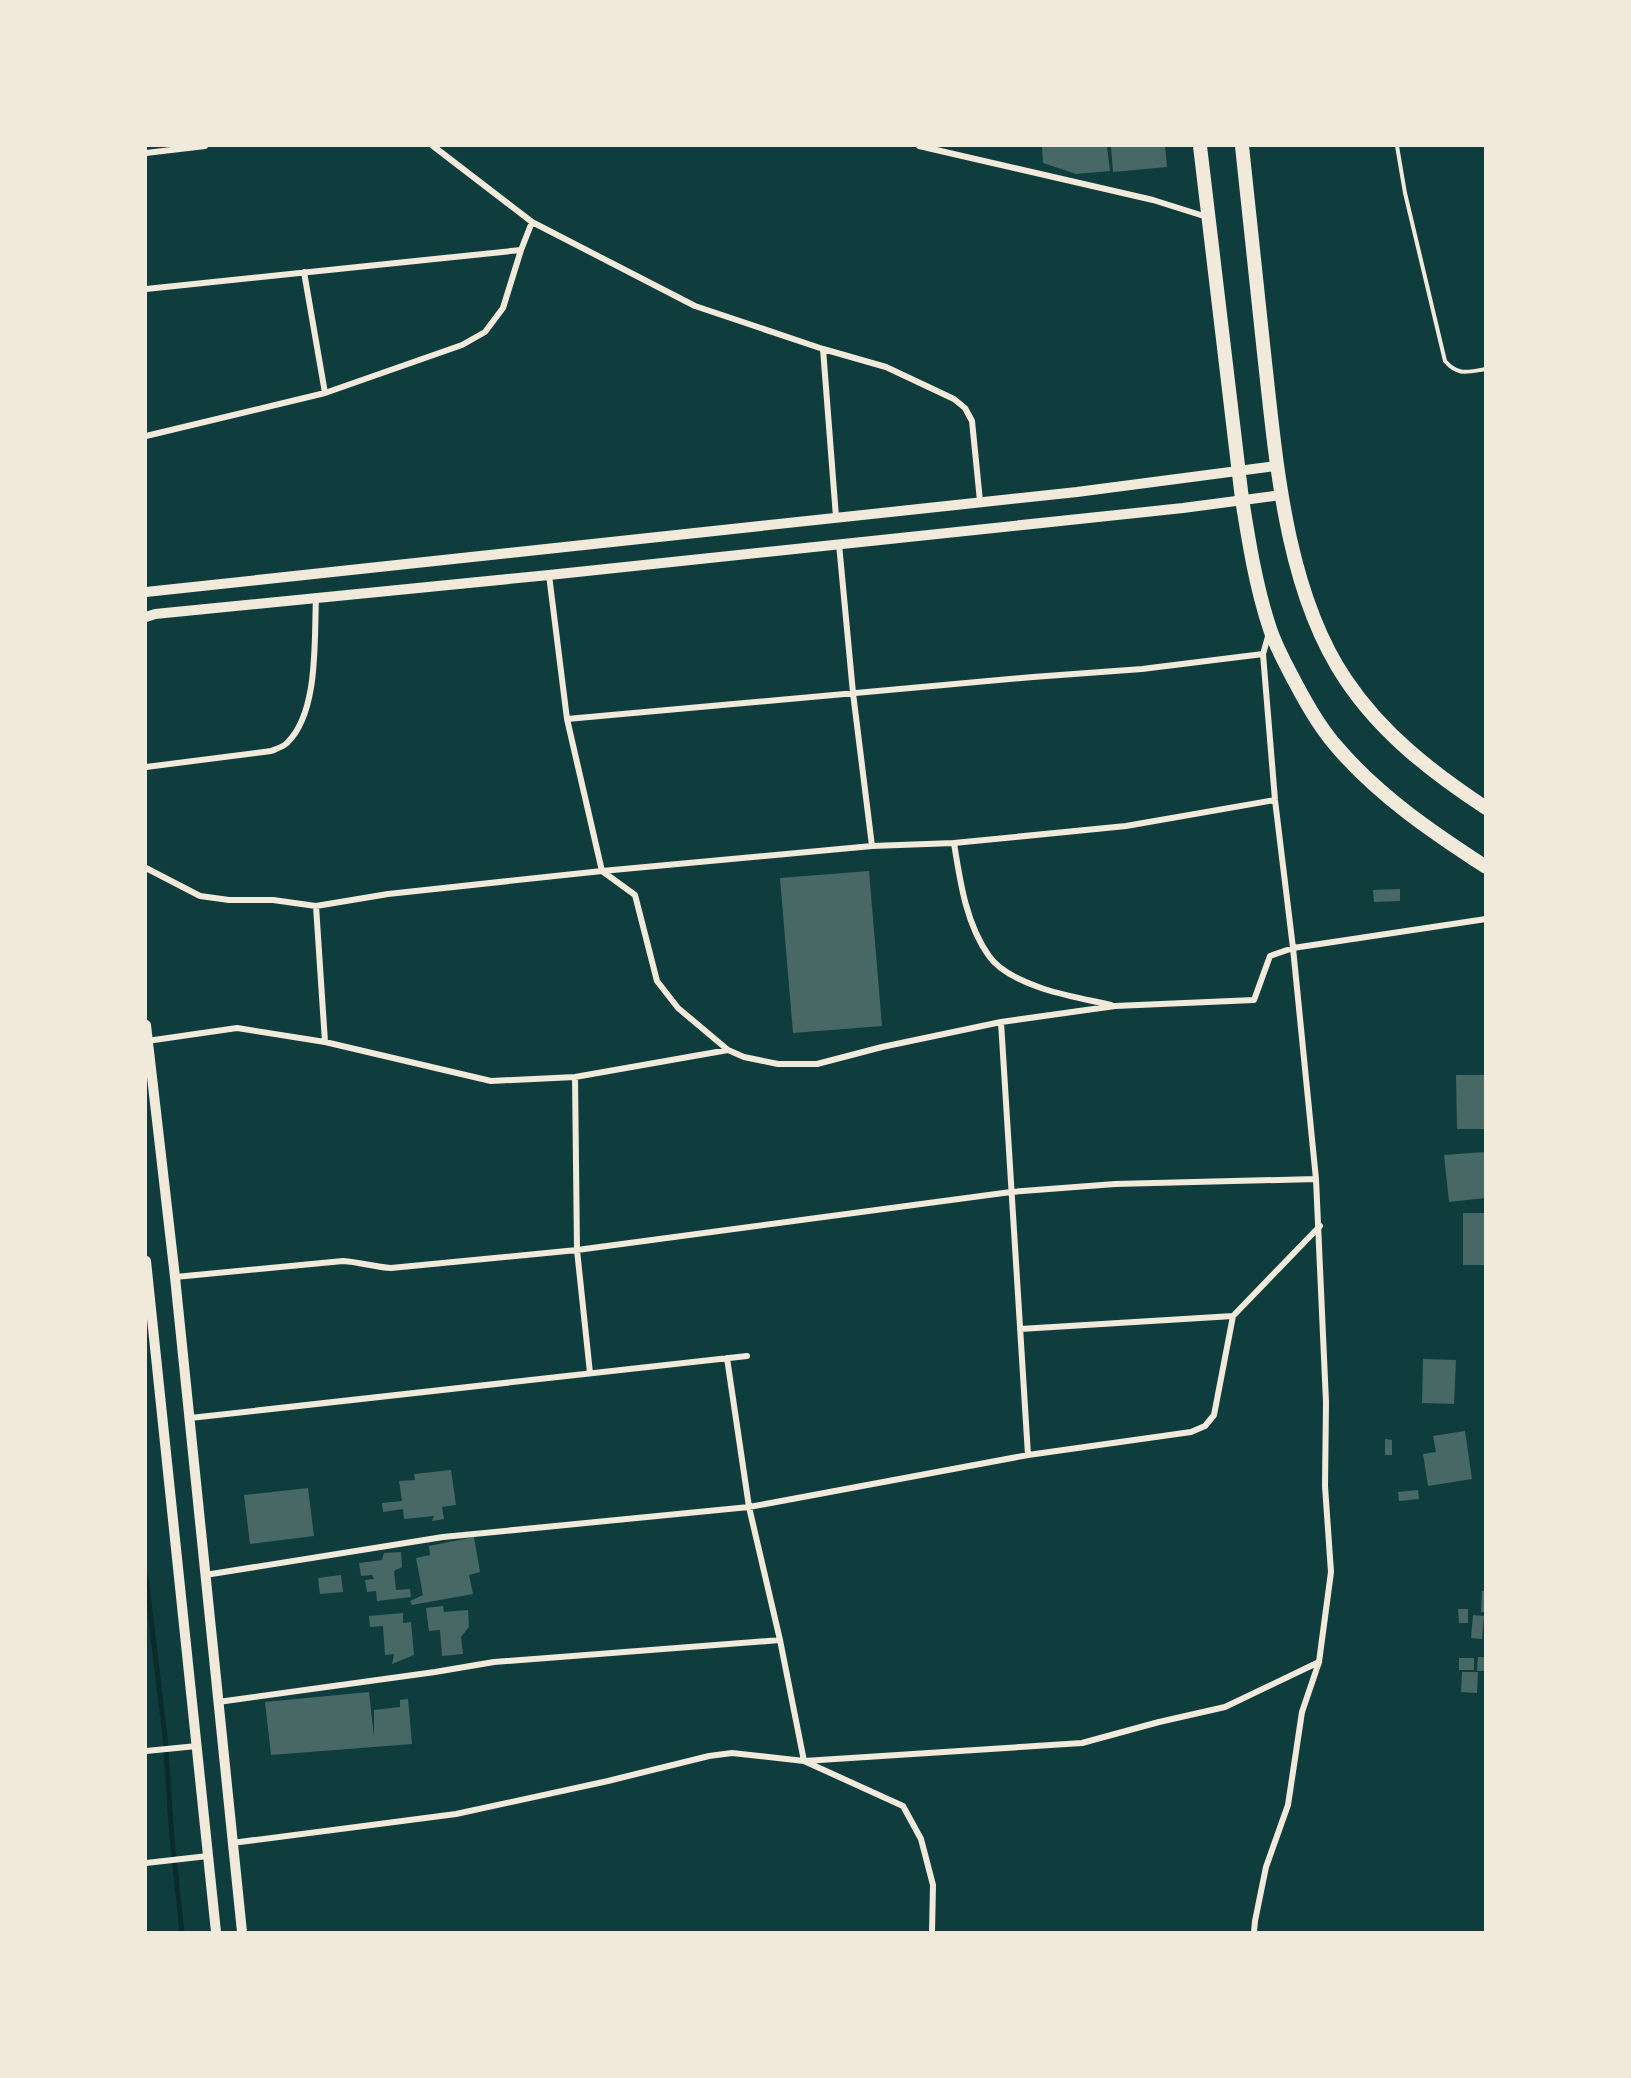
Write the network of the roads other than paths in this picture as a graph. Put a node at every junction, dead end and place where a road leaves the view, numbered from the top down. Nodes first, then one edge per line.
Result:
1 (205, 146) edge
2 (433, 146) edge
3 (919, 146) edge
4 (1200, 146) edge
5 (1242, 146) edge
6 (1396, 146) edge
7 (146, 153) edge
8 (1207, 217) junction
9 (532, 222) junction
10 (521, 250) junction
11 (304, 272) junction
12 (146, 289) edge
13 (823, 349) junction
14 (1485, 369) edge
15 (325, 393) junction
16 (146, 436) edge
17 (1276, 466) junction
18 (1238, 471) junction
19 (1282, 495) junction
20 (1242, 499) junction
21 (980, 501) junction
22 (836, 517) junction
23 (839, 544) junction
24 (549, 575) junction
25 (146, 592) edge
26 (316, 598) junction
27 (146, 617) edge
28 (1270, 630) junction
29 (1263, 654) junction
30 (853, 693) junction
31 (567, 719) junction
32 (146, 768) edge
33 (1275, 800) junction
34 (1485, 808) edge
35 (954, 843) junction
36 (872, 846) junction
37 (1485, 867) edge
38 (146, 868) edge
39 (602, 872) junction
40 (316, 906) junction
41 (1485, 919) edge
42 (1293, 948) junction
43 (1115, 1006) junction
44 (1001, 1022) junction
45 (146, 1025) edge
46 (147, 1041) junction
47 (325, 1042) junction
48 (728, 1050) junction
49 (575, 1077) junction
50 (1316, 1179) junction
51 (1011, 1192) junction
52 (1320, 1226) junction
53 (577, 1250) junction
54 (146, 1261) edge
55 (175, 1277) junction
56 (147, 1285) edge
57 (1233, 1316) junction
58 (1020, 1329) junction
59 (747, 1356) dead end
60 (727, 1358) junction
61 (590, 1373) junction
62 (190, 1418) junction
63 (1028, 1455) junction
64 (749, 1507) junction
65 (204, 1575) junction
66 (780, 1640) junction
67 (1319, 1662) junction
68 (217, 1702) junction
69 (197, 1746) junction
70 (146, 1751) edge
71 (804, 1761) junction
72 (232, 1843) junction
73 (208, 1856) junction
74 (146, 1863) edge
75 (216, 1932) edge
76 (242, 1932) edge
77 (932, 1932) edge
78 (1254, 1932) edge

1 - 7 street
2 - 9 street
3 - 8 street
4 - 8 highway
5 - 17 highway
6 - 14 lane
8 - 18 highway
9 - 10 street
9 - 13 street
10 - 11 street
10 - 15 street
11 - 12 street
11 - 15 street
13 - 21 street
13 - 22 street
15 - 16 street
17 - 18 street
17 - 19 highway
18 - 20 highway
18 - 21 street
19 - 20 street
19 - 34 highway
20 - 23 street
20 - 28 highway
21 - 22 street
22 - 25 street
23 - 24 street
23 - 30 street
24 - 26 street
24 - 31 street
26 - 27 street
26 - 32 street
28 - 29 street
28 - 37 highway
29 - 30 street
29 - 33 street
30 - 31 street
30 - 36 street
31 - 39 street
33 - 35 street
33 - 42 street
35 - 36 street
35 - 43 street
36 - 39 street
38 - 40 street
39 - 40 street
39 - 48 street
40 - 47 street
41 - 42 street
42 - 43 street
42 - 50 street
43 - 44 street
44 - 48 street
44 - 51 street
45 - 46 street
46 - 47 street
46 - 55 street
47 - 49 street
48 - 49 street
49 - 53 street
50 - 51 street
50 - 52 street
51 - 53 street
51 - 58 street
52 - 57 street
52 - 67 street
53 - 55 street
53 - 61 street
54 - 56 street
55 - 62 street
56 - 69 street
57 - 58 street
57 - 63 street
58 - 63 street
59 - 60 street
60 - 61 street
60 - 64 street
61 - 62 street
62 - 65 street
63 - 64 street
64 - 65 street
64 - 66 street
65 - 68 street
66 - 68 street
66 - 71 street
67 - 71 street
67 - 78 street
68 - 72 street
69 - 70 street
69 - 73 street
71 - 72 street
71 - 77 street
72 - 76 street
73 - 74 street
73 - 75 street

